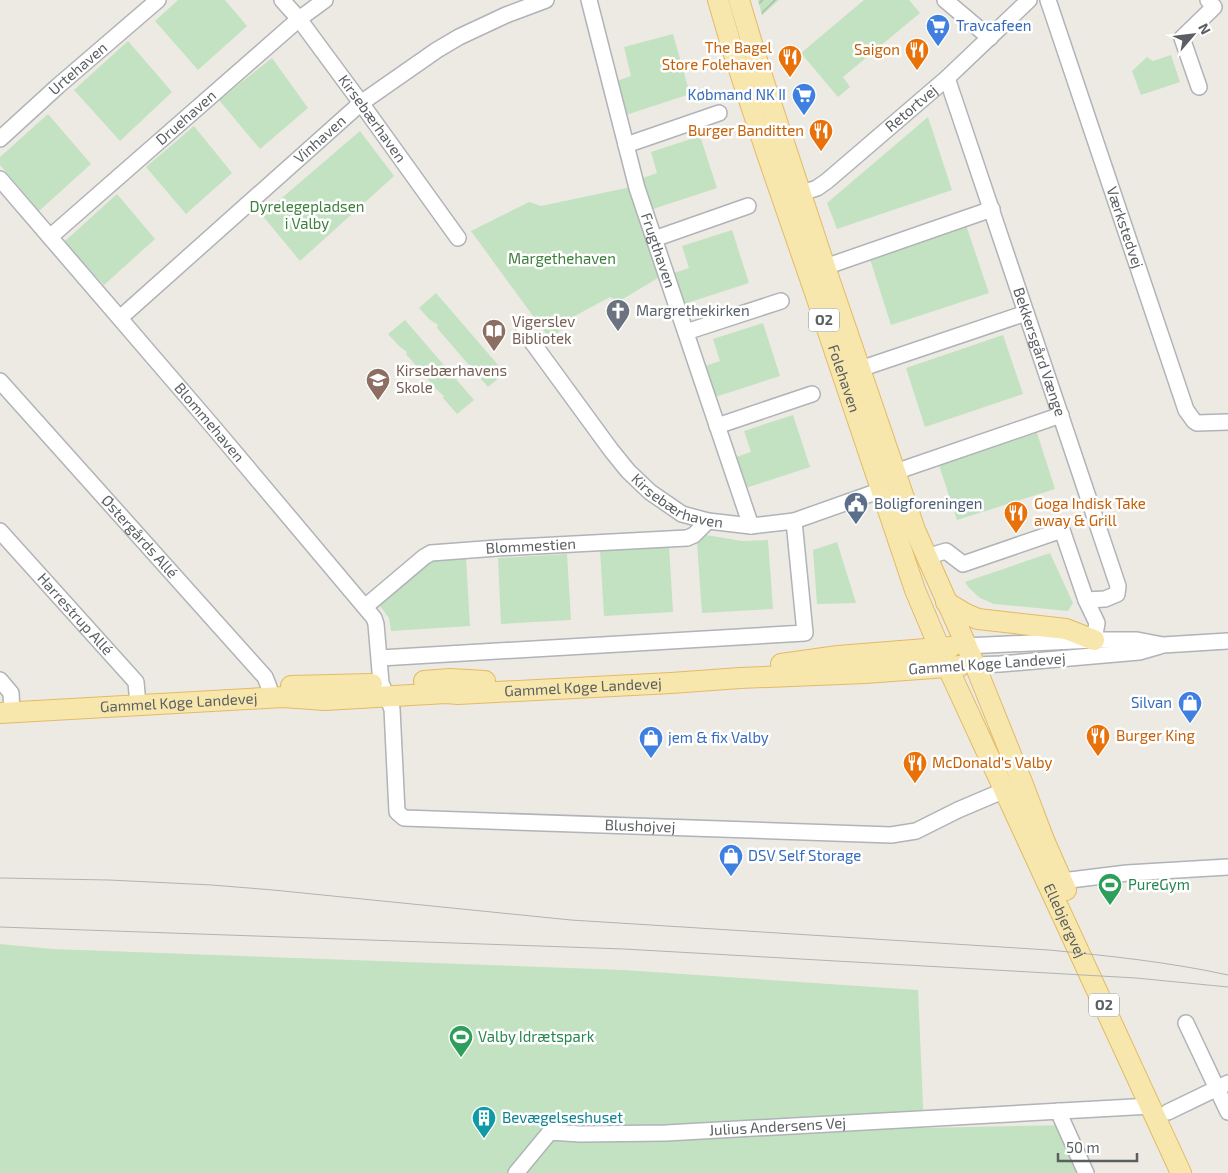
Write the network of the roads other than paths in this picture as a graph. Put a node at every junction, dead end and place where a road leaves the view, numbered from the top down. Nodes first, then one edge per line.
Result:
1 (158, 0) edge
2 (282, 0) edge
3 (326, 0) edge
4 (546, 0) edge
5 (589, 0) edge
6 (718, 0) edge
7 (739, 0) edge
8 (945, 0) edge
9 (1029, 0) edge
10 (1048, 0) edge
11 (1208, 0) edge
12 (299, 20) junction
13 (990, 38) junction
14 (947, 78) junction
15 (1199, 87) dead end
16 (361, 103) junction
17 (719, 113) dead end
18 (0, 140) edge
19 (626, 145) junction
20 (0, 179) edge
21 (791, 197) junction
22 (748, 206) dead end
23 (992, 210) junction
24 (50, 237) junction
25 (458, 238) dead end
26 (654, 239) junction
27 (824, 267) junction
28 (781, 301) dead end
29 (1026, 313) junction
30 (120, 318) junction
31 (524, 331) dead end
32 (686, 332) junction
33 (860, 369) junction
34 (0, 381) edge
35 (812, 394) dead end
36 (1061, 415) junction
37 (1228, 422) edge
38 (718, 426) junction
39 (891, 482) junction
40 (708, 521) junction
41 (794, 521) junction
42 (752, 526) junction
43 (0, 531) edge
44 (926, 557) junction
45 (1086, 600) junction
46 (946, 602) junction
47 (366, 606) junction
48 (1094, 640) junction
49 (1228, 641) edge
50 (1164, 644) junction
51 (952, 647) junction
52 (380, 658) junction
53 (961, 666) junction
54 (0, 680) edge
55 (384, 690) junction
56 (270, 692) junction
57 (138, 700) junction
58 (6, 709) edge
59 (1005, 790) junction
60 (1228, 867) edge
61 (1062, 881) junction
62 (1186, 1023) dead end
63 (1222, 1085) edge
64 (1159, 1109) junction
65 (1058, 1111) junction
66 (1228, 1112) edge
67 (516, 1173) edge
68 (1086, 1173) edge
69 (1181, 1173) edge
70 (1196, 1173) edge

1 - 18 street, Urtehaven
2 - 12 street, Kirsebærhaven
3 - 12 street, Druehaven
4 - 16 street, Vinhaven
5 - 19 street, Frugthaven
6 - 21 main road, Folehaven / O2
7 - 21 main road, Folehaven / O2
8 - 13 street
9 - 13 street, Retortvej
10 - 37 street, Værkstedvej
11 - 15 street
12 - 16 street, Kirsebærhaven
12 - 24 street, Druehaven
13 - 14 street, Retortvej
14 - 21 street, Retortvej
14 - 23 street, Bekkersgård Vænge
16 - 25 street, Kirsebærhaven
16 - 30 street, Vinhaven
17 - 19 street
19 - 26 street, Frugthaven
20 - 24 street, Blommehaven
21 - 27 main road, Folehaven / O2
21 - 39 main road, Folehaven / O2
22 - 26 street
23 - 27 street
23 - 29 street, Bekkersgård Vænge
24 - 30 street, Blommehaven
26 - 32 street, Frugthaven
27 - 33 main road, Folehaven / O2
28 - 32 street
29 - 33 street, Folehaven
29 - 36 street, Bekkersgård Vænge
30 - 47 street, Blommehaven
31 - 40 street, Kirsebærhaven
32 - 38 street, Frugthaven
33 - 39 main road, Folehaven / O2
34 - 56 street, Østergårds Allé
35 - 38 street
36 - 39 street
36 - 45 street, Bekkersgård Vænge
38 - 42 street, Frugthaven
39 - 41 street, Kirsebærhaven
39 - 44 main road, Folehaven / O2
39 - 51 main road, Folehaven / O2
40 - 42 street, Kirsebærhaven
40 - 47 street, Blommestien
41 - 42 street, Kirsebærhaven
41 - 52 street
43 - 57 street, Harrestrup Allé
44 - 45 street
44 - 46 main road, Folehaven / O2
45 - 48 street
46 - 48 main road
46 - 51 main road, Folehaven / O2
47 - 52 street, Blommehaven
48 - 50 street, Gammel Køge Landevej
48 - 51 street, Gammel Køge Landevej
49 - 50 street, Gammel Køge Landevej
50 - 53 street, Gammel Køge Landevej
51 - 53 main road, Folehaven / O2
51 - 53 main road, Folehaven / O2
51 - 55 main road, Gammel Køge Landevej
52 - 55 street, Blommehaven
53 - 55 main road, Gammel Køge Landevej
53 - 59 main road, Ellebjergvej / O2
53 - 61 main road, Ellebjergvej / O2
54 - 58 street
55 - 56 main road, Gammel Køge Landevej
55 - 59 street, Blushøjvej
56 - 57 main road, Gammel Køge Landevej
57 - 58 main road, Gammel Køge Landevej
59 - 64 main road, Ellebjergvej / O2
60 - 61 street
61 - 64 main road, Ellebjergvej / O2
62 - 63 street
63 - 64 street
63 - 66 street
64 - 65 street, Julius Andersens Vej
64 - 69 main road, Ellebjergvej / O2
64 - 70 main road, Ellebjergvej / O2
65 - 67 street, Julius Andersens Vej
65 - 68 street

